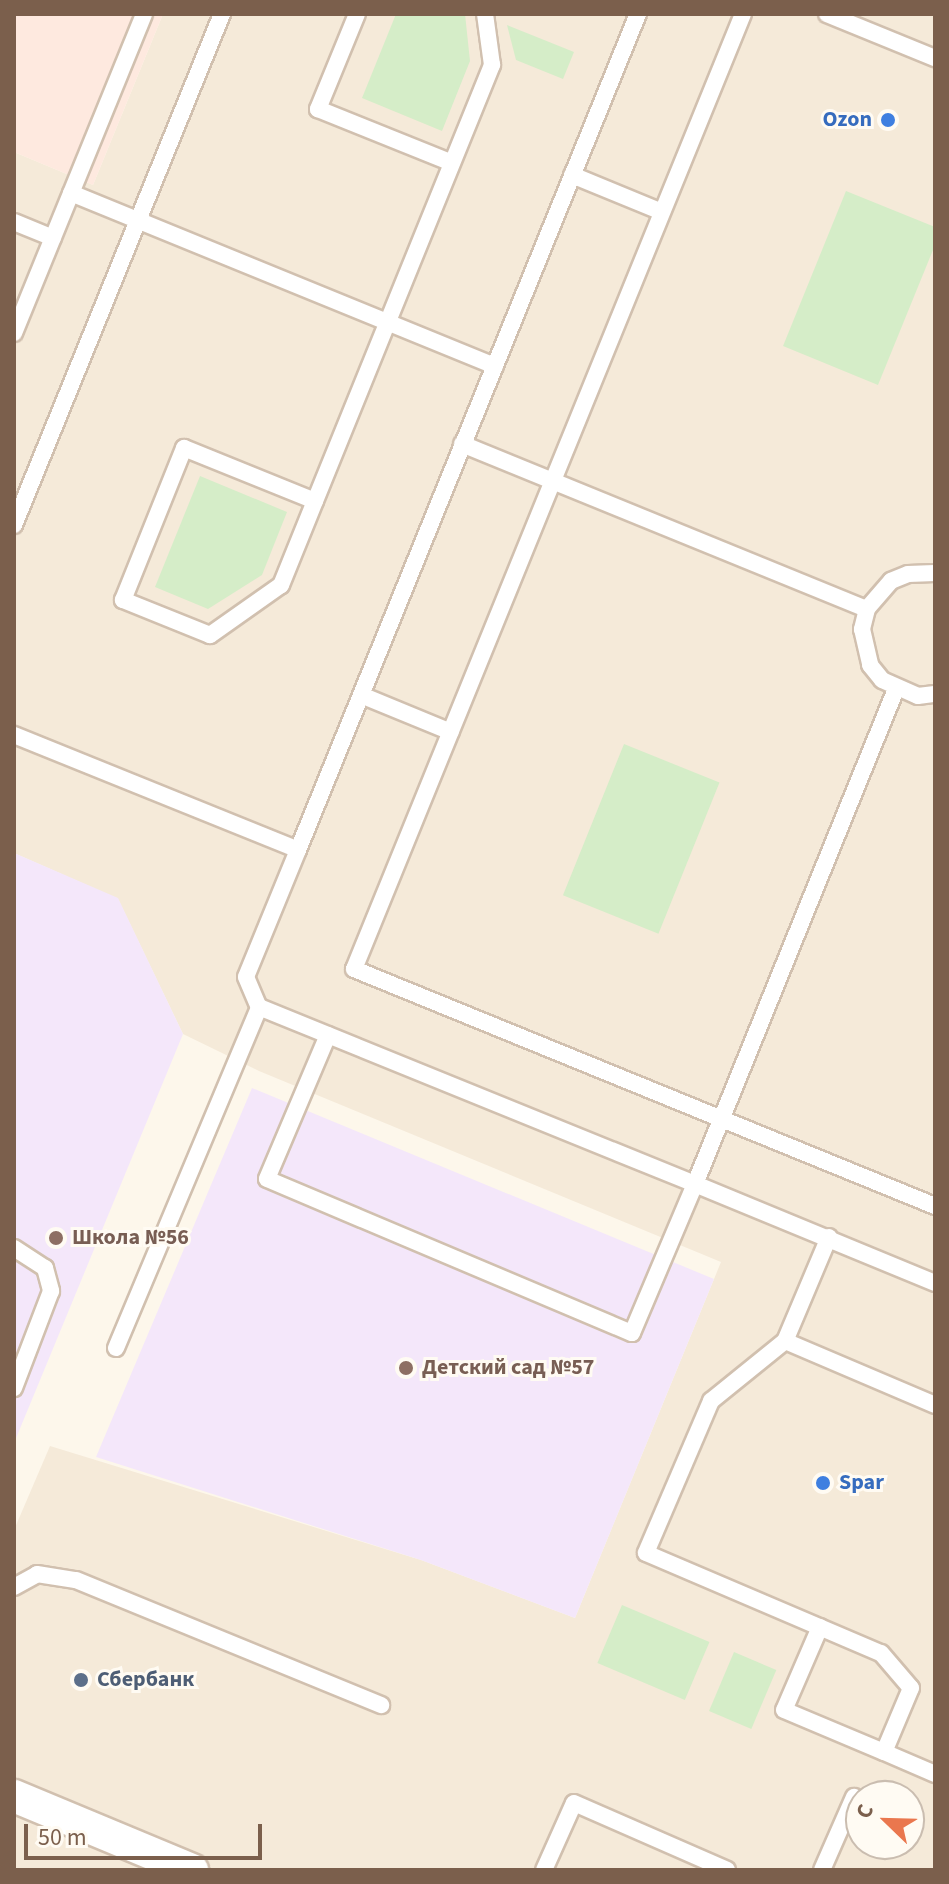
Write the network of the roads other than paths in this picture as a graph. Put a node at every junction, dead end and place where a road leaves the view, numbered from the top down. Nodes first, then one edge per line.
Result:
1 (144, 14) edge
2 (222, 14) edge
3 (357, 14) edge
4 (485, 14) edge
5 (638, 14) edge
6 (743, 14) edge
7 (827, 14) edge
8 (935, 58) edge
9 (452, 163) junction
10 (572, 175) junction
11 (71, 193) junction
12 (662, 212) junction
13 (138, 220) junction
14 (14, 222) edge
15 (53, 238) junction
16 (388, 322) junction
17 (14, 333) edge
18 (495, 366) junction
19 (462, 444) junction
20 (552, 481) junction
21 (315, 501) junction
22 (14, 525) edge
23 (935, 573) edge
24 (867, 609) junction
25 (896, 689) junction
26 (935, 694) edge
27 (361, 695) junction
28 (451, 732) junction
29 (14, 735) edge
30 (298, 850) junction
31 (259, 1007) junction
32 (328, 1035) junction
33 (721, 1119) junction
34 (695, 1184) junction
35 (935, 1206) edge
36 (829, 1237) junction
37 (14, 1248) edge
38 (935, 1283) edge
39 (785, 1341) junction
40 (116, 1348) dead end
41 (14, 1388) edge
42 (935, 1405) edge
43 (14, 1587) edge
44 (820, 1627) junction
45 (381, 1705) dead end
46 (884, 1752) junction
47 (935, 1774) edge
48 (14, 1796) edge
49 (845, 1818) edge
50 (192, 1870) edge
51 (544, 1870) edge
52 (727, 1870) edge
53 (822, 1870) edge

1 - 11 lane
2 - 13 lane
3 - 9 lane
4 - 9 lane
5 - 10 lane
6 - 12 lane
7 - 8 lane
9 - 16 lane
10 - 12 lane
10 - 18 lane
11 - 13 lane
11 - 15 lane
12 - 20 lane
13 - 16 lane
13 - 22 lane
14 - 15 lane
15 - 17 lane
16 - 18 lane
16 - 21 lane
18 - 19 lane
19 - 20 lane
19 - 27 lane
20 - 24 lane
20 - 28 lane
21 - 21 lane
23 - 24 lane
24 - 25 lane
25 - 26 lane
25 - 33 lane
27 - 28 lane
27 - 30 lane
28 - 33 lane
29 - 30 lane
30 - 31 lane
31 - 32 lane
31 - 40 lane
32 - 34 lane
32 - 34 lane
33 - 34 lane
33 - 35 lane
34 - 36 lane
36 - 38 lane
36 - 39 lane
37 - 41 lane
39 - 42 lane
39 - 44 lane
43 - 45 lane
44 - 46 lane
44 - 46 lane
46 - 47 lane
48 - 50 street
49 - 53 lane
51 - 52 lane

